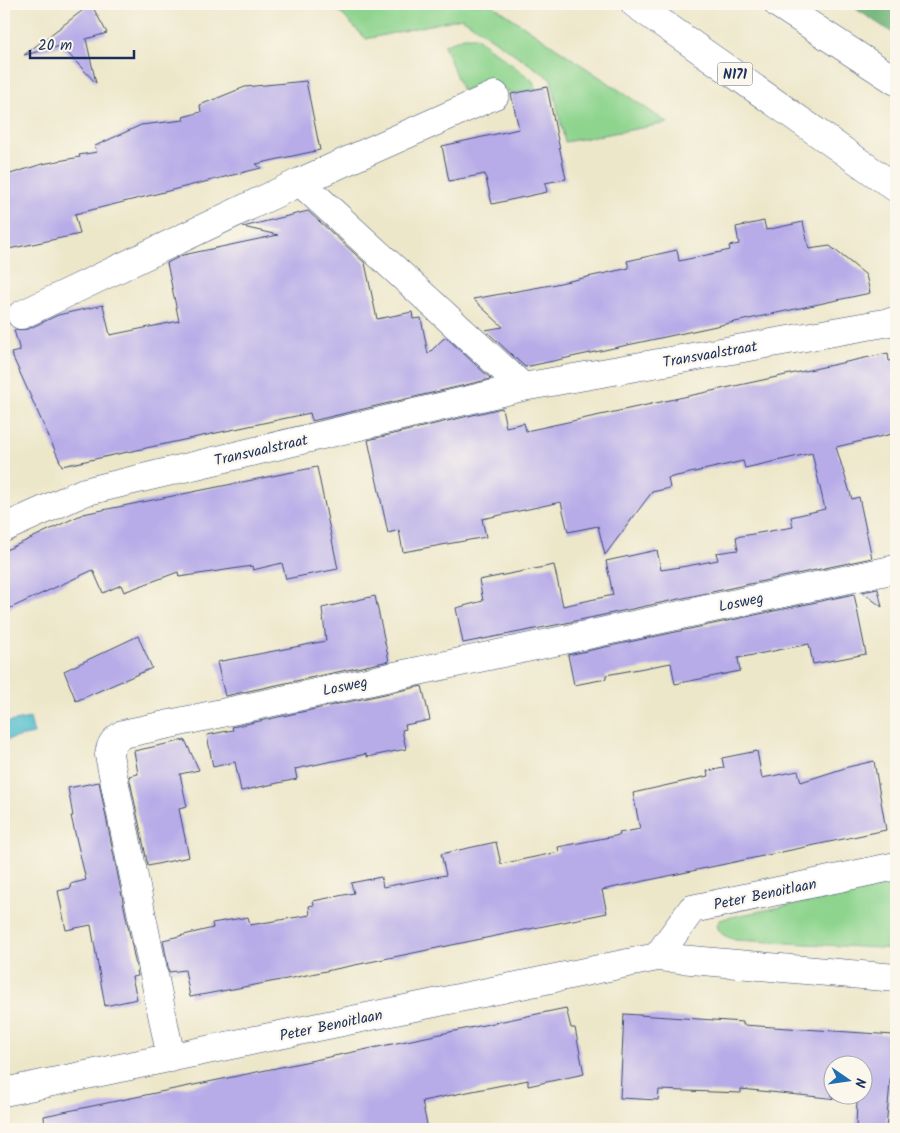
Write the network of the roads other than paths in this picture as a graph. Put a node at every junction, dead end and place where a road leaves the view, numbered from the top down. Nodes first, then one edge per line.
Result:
1 (635, 4) edge
2 (778, 4) edge
3 (896, 81) edge
4 (495, 95) dead end
5 (300, 182) junction
6 (896, 188) edge
7 (21, 315) dead end
8 (896, 321) edge
9 (523, 387) junction
10 (4, 528) edge
11 (896, 569) edge
12 (896, 866) edge
13 (657, 957) junction
14 (896, 978) edge
15 (171, 1058) junction
16 (4, 1092) edge

1 - 6 main road, N171
2 - 3 main road
4 - 5 main road
5 - 7 main road
5 - 9 main road
8 - 9 main road, Transvaalstraat
9 - 10 main road, Transvaalstraat
11 - 15 main road, Losweg
12 - 13 main road, Peter Benoitlaan
13 - 14 main road, Peter Benoitlaan
13 - 15 main road, Peter Benoitlaan
15 - 16 main road, Peter Benoitlaan

